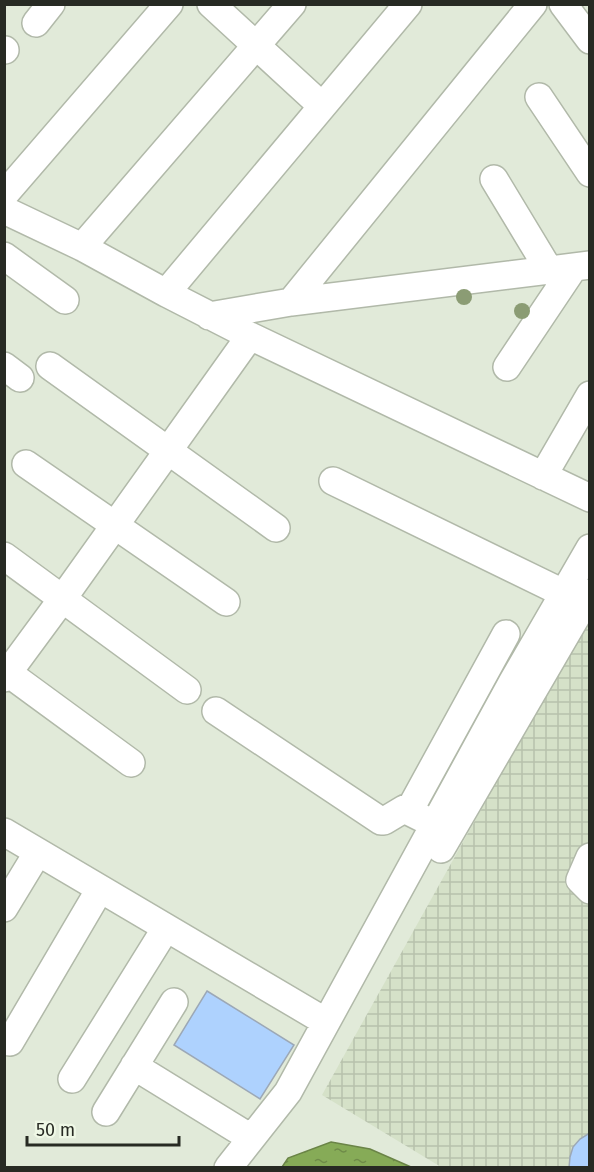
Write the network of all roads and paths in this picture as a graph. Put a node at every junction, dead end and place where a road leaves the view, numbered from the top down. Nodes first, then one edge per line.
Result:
1 (169, 4) edge
2 (211, 4) edge
3 (292, 4) edge
4 (408, 4) edge
5 (533, 4) edge
6 (563, 4) edge
7 (590, 40) edge
8 (257, 46) junction
9 (538, 97) dead end
10 (322, 106) junction
11 (590, 173) edge
12 (494, 179) dead end
13 (4, 195) edge
14 (4, 210) edge
15 (82, 247) junction
16 (4, 256) edge
17 (571, 267) edge
18 (166, 293) junction
19 (65, 300) dead end
20 (291, 302) junction
21 (209, 316) junction
22 (250, 336) junction
23 (50, 366) dead end
24 (507, 367) dead end
25 (590, 395) edge
26 (168, 450) junction
27 (26, 464) dead end
28 (543, 476) junction
29 (333, 481) dead end
30 (590, 498) edge
31 (115, 525) junction
32 (276, 528) dead end
33 (590, 549) edge
34 (4, 556) edge
35 (576, 593) edge
36 (63, 598) junction
37 (226, 602) dead end
38 (506, 634) dead end
39 (6, 674) edge
40 (187, 690) dead end
41 (216, 711) dead end
42 (131, 763) dead end
43 (410, 811) junction
44 (434, 824) junction
45 (4, 832) edge
46 (38, 852) junction
47 (590, 857) edge
48 (100, 889) junction
49 (590, 890) edge
50 (4, 908) edge
51 (166, 928) junction
52 (174, 1002) dead end
53 (326, 1022) junction
54 (10, 1042) dead end
55 (134, 1066) junction
56 (72, 1078) dead end
57 (106, 1112) dead end
58 (251, 1138) junction
59 (228, 1167) edge
60 (249, 1167) edge

1 - 13 street
2 - 8 street
3 - 8 street
4 - 10 street
5 - 20 street
6 - 7 street
8 - 10 street
8 - 15 street
9 - 11 street
10 - 18 street
12 - 17 street
14 - 15 street
15 - 18 street
16 - 19 street
17 - 20 street
17 - 24 street
18 - 21 street
20 - 21 street
21 - 22 street
22 - 26 street
22 - 28 street
23 - 26 street
25 - 28 street
26 - 31 street
26 - 32 street
27 - 31 street
28 - 30 street
29 - 35 street
31 - 36 street
31 - 37 street
33 - 35 street
34 - 36 street
35 - 44 street
35 - 60 street
36 - 39 street
36 - 40 street
38 - 43 street
39 - 42 street
41 - 43 street
43 - 44 street
44 - 53 street
45 - 46 street
46 - 48 street
46 - 50 street
47 - 49 street
48 - 51 street
48 - 54 street
51 - 53 street
51 - 56 street
52 - 55 street
53 - 58 street
55 - 57 street
55 - 58 street
58 - 59 street

